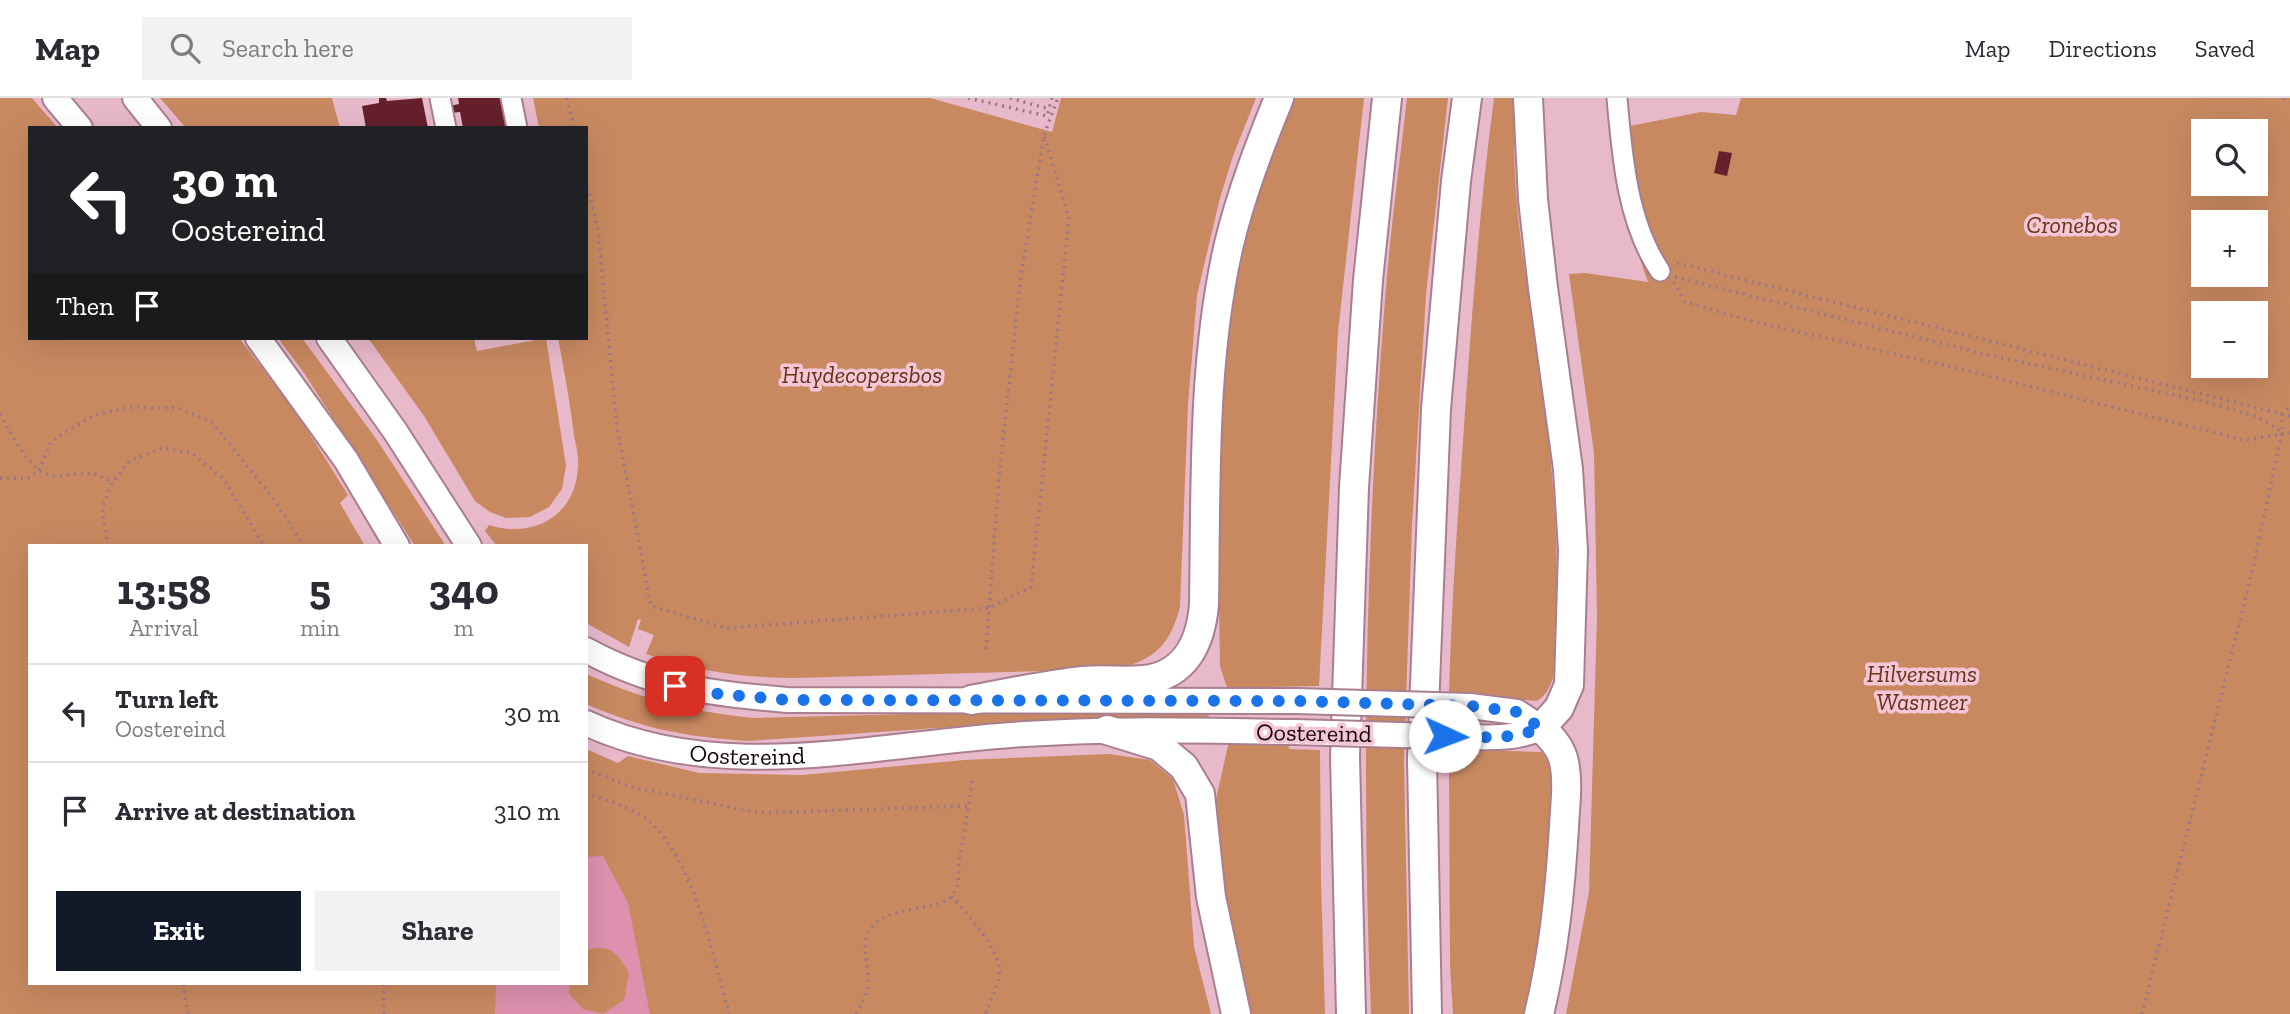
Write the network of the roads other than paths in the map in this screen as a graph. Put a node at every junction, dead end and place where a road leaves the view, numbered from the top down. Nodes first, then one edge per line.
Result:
1 (55, 98) edge
2 (135, 98) edge
3 (440, 98) edge
4 (511, 98) edge
5 (1279, 98) edge
6 (1387, 98) edge
7 (1467, 98) edge
8 (1528, 98) edge
9 (1617, 98) edge
10 (78, 126) edge
11 (157, 126) edge
12 (446, 126) edge
13 (517, 126) edge
14 (1655, 264) road end
15 (259, 340) edge
16 (330, 340) edge
17 (396, 544) edge
18 (468, 544) edge
19 (588, 651) edge
20 (971, 699) junction
21 (588, 724) edge
22 (1541, 728) junction
23 (1107, 730) junction
24 (1236, 1014) edge
25 (1351, 1014) edge
26 (1427, 1014) edge
27 (1539, 1014) edge

1 - 10 main road
2 - 11 main road
3 - 12 street
4 - 13 street
5 - 20 highway
6 - 25 highway
7 - 26 highway
8 - 22 highway
9 - 14 street
15 - 17 main road
16 - 18 main road
19 - 20 main road, Oostereind
20 - 22 main road, Oostereind, bridge
21 - 23 main road, Oostereind
22 - 23 main road, Oostereind, bridge
22 - 27 highway
23 - 24 highway

